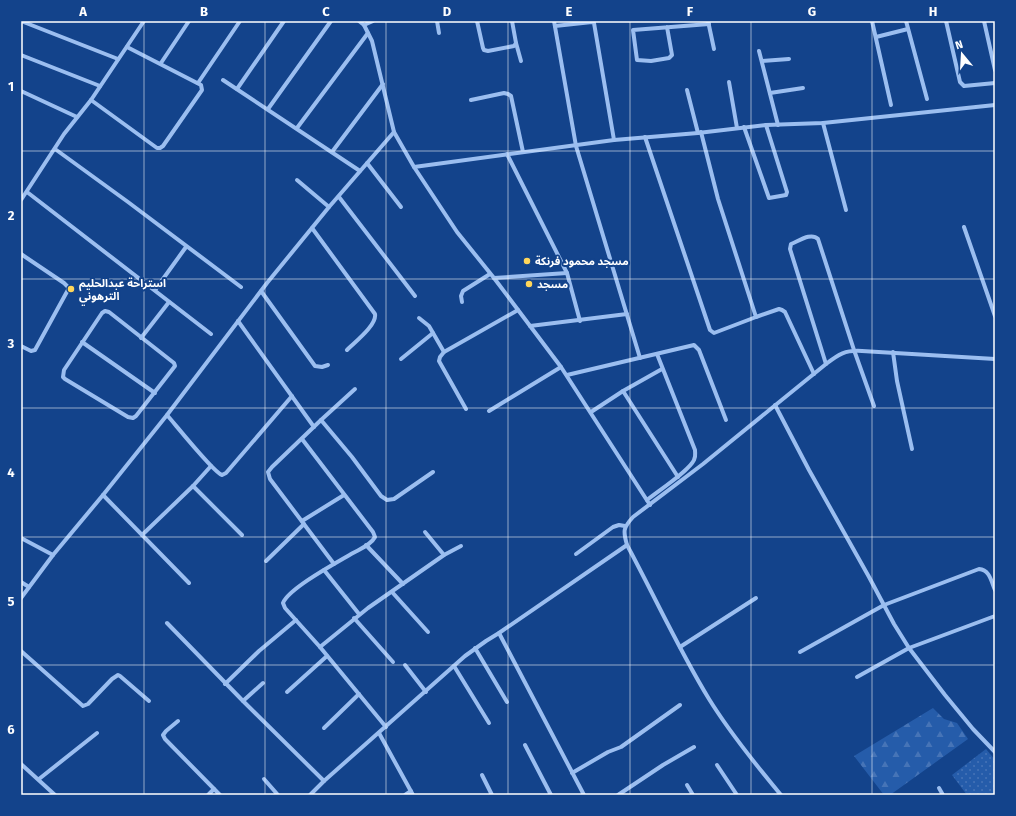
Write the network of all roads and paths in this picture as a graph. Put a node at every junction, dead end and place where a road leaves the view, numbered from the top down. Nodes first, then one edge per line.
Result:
1 (21, 21) edge
2 (144, 21) edge
3 (189, 21) edge
4 (240, 21) edge
5 (284, 21) edge
6 (331, 21) edge
7 (359, 21) edge
8 (373, 21) edge
9 (437, 21) edge
10 (477, 21) edge
11 (512, 21) edge
12 (872, 21) edge
13 (906, 21) edge
14 (946, 21) edge
15 (984, 21) edge
16 (708, 22) edge
17 (554, 23) edge
18 (364, 25) junction
19 (667, 27) junction
20 (908, 29) junction
21 (368, 32) junction
22 (439, 33) dead end
23 (876, 37) junction
24 (516, 42) junction
25 (990, 46) junction
26 (995, 46) edge
27 (127, 47) junction
28 (714, 49) dead end
29 (759, 51) dead end
30 (21, 55) edge
31 (118, 59) junction
32 (789, 59) dead end
33 (521, 61) dead end
34 (762, 61) junction
35 (161, 63) junction
36 (995, 70) edge
37 (223, 80) dead end
38 (728, 82) dead end
39 (198, 83) junction
40 (995, 83) edge
41 (383, 84) junction
42 (100, 86) junction
43 (802, 88) dead end
44 (237, 89) junction
45 (21, 90) edge
46 (687, 90) dead end
47 (770, 93) junction
48 (927, 99) dead end
49 (91, 100) junction
50 (471, 100) dead end
51 (995, 104) edge
52 (891, 105) dead end
53 (268, 109) junction
54 (77, 117) junction
55 (823, 123) junction
56 (766, 125) junction
57 (778, 125) junction
58 (297, 128) junction
59 (737, 128) junction
60 (744, 128) junction
61 (394, 132) junction
62 (700, 133) junction
63 (645, 137) junction
64 (614, 140) junction
65 (576, 146) junction
66 (55, 149) junction
67 (332, 152) junction
68 (523, 152) junction
69 (507, 154) junction
70 (367, 163) junction
71 (414, 167) junction
72 (360, 171) junction
73 (297, 180) dead end
74 (27, 192) junction
75 (339, 197) junction
76 (21, 200) edge
77 (329, 207) junction
78 (401, 207) dead end
79 (846, 210) dead end
80 (964, 227) dead end
81 (312, 228) junction
82 (186, 247) junction
83 (21, 254) edge
84 (567, 273) junction
85 (490, 274) junction
86 (494, 278) junction
87 (241, 287) dead end
88 (155, 290) junction
89 (261, 291) junction
90 (415, 296) dead end
91 (169, 302) junction
92 (462, 302) dead end
93 (518, 310) junction
94 (627, 314) junction
95 (756, 316) junction
96 (995, 316) edge
97 (419, 318) dead end
98 (238, 321) junction
99 (580, 321) junction
100 (530, 326) junction
101 (433, 333) junction
102 (211, 334) dead end
103 (142, 338) junction
104 (82, 342) junction
105 (21, 346) edge
106 (347, 350) dead end
107 (854, 350) junction
108 (444, 352) junction
109 (893, 352) junction
110 (657, 354) junction
111 (640, 358) junction
112 (402, 359) dead end
113 (995, 359) edge
114 (826, 364) junction
115 (328, 365) dead end
116 (561, 367) junction
117 (662, 369) junction
118 (814, 374) junction
119 (567, 376) junction
120 (355, 389) dead end
121 (623, 391) junction
122 (155, 393) junction
123 (292, 396) junction
124 (775, 405) junction
125 (874, 406) dead end
126 (466, 409) dead end
127 (488, 411) dead end
128 (591, 412) junction
129 (167, 415) junction
130 (321, 420) junction
131 (726, 420) dead end
132 (314, 427) junction
133 (302, 439) junction
134 (912, 449) dead end
135 (211, 466) junction
136 (433, 472) dead end
137 (678, 477) junction
138 (193, 486) junction
139 (344, 495) junction
140 (103, 496) junction
141 (647, 500) junction
142 (650, 505) junction
143 (303, 523) junction
144 (625, 526) junction
145 (425, 532) dead end
146 (142, 535) junction
147 (242, 535) dead end
148 (21, 538) edge
149 (366, 545) junction
150 (461, 546) dead end
151 (628, 546) junction
152 (576, 554) dead end
153 (53, 555) junction
154 (444, 555) junction
155 (266, 561) dead end
156 (334, 564) junction
157 (324, 570) junction
158 (21, 582) edge
159 (189, 583) dead end
160 (403, 584) junction
161 (29, 587) junction
162 (995, 590) edge
163 (392, 592) junction
164 (21, 598) edge
165 (756, 598) dead end
166 (884, 605) junction
167 (360, 614) junction
168 (995, 616) edge
169 (354, 618) junction
170 (296, 620) junction
171 (167, 624) dead end
172 (428, 632) dead end
173 (499, 633) junction
174 (320, 646) junction
175 (680, 647) junction
176 (475, 648) junction
177 (909, 648) junction
178 (21, 651) edge
179 (800, 652) dead end
180 (327, 656) junction
181 (392, 662) dead end
182 (405, 665) dead end
183 (454, 666) junction
184 (857, 677) dead end
185 (263, 683) dead end
186 (226, 684) junction
187 (287, 692) dead end
188 (426, 692) junction
189 (359, 694) junction
190 (149, 701) dead end
191 (243, 701) junction
192 (507, 702) dead end
193 (680, 705) dead end
194 (178, 720) dead end
195 (489, 723) dead end
196 (386, 727) junction
197 (324, 728) dead end
198 (97, 733) dead end
199 (379, 733) junction
200 (525, 745) dead end
201 (694, 747) dead end
202 (995, 752) edge
203 (21, 764) edge
204 (717, 765) dead end
205 (572, 773) junction
206 (482, 775) dead end
207 (38, 779) junction
208 (264, 779) dead end
209 (324, 781) junction
210 (687, 785) dead end
211 (939, 788) dead end
212 (214, 789) junction
213 (411, 790) junction
214 (55, 795) edge
215 (208, 795) edge
216 (220, 795) edge
217 (278, 795) edge
218 (310, 795) edge
219 (405, 795) edge
220 (413, 795) edge
221 (492, 795) edge
222 (551, 795) edge
223 (584, 795) edge
224 (618, 795) edge
225 (693, 795) edge
226 (737, 795) edge
227 (781, 795) edge
228 (943, 795) edge

1 - 31 street
2 - 27 street
3 - 35 street
4 - 39 street
5 - 44 street
6 - 53 street
7 - 18 street
8 - 18 street
9 - 22 street
10 - 24 street
11 - 24 street
12 - 23 street
13 - 20 street
14 - 40 street
15 - 25 street
16 - 19 street
16 - 28 street
17 - 64 street
17 - 65 street
18 - 21 street
19 - 19 street
20 - 23 street
20 - 48 street
21 - 41 street
21 - 58 street
23 - 52 street
24 - 33 street
25 - 26 street
25 - 36 street
27 - 31 street
27 - 35 street
29 - 34 street
30 - 42 street
31 - 42 street
32 - 34 street
34 - 47 street
35 - 39 street
37 - 44 street
38 - 59 street
39 - 49 street
41 - 61 street
41 - 67 street
42 - 49 street
43 - 47 street
44 - 53 street
45 - 54 street
46 - 62 street
47 - 57 street
49 - 54 street
50 - 68 street
51 - 55 street
53 - 58 street
54 - 66 street
55 - 57 street
55 - 79 street
56 - 57 street
56 - 60 street
56 - 60 street
58 - 67 street
59 - 60 street
59 - 62 street
61 - 70 street
61 - 71 street
62 - 63 street
62 - 95 street
63 - 64 street
63 - 95 street
64 - 65 street
65 - 68 street
65 - 94 street
66 - 74 street
66 - 82 street
67 - 72 street
68 - 69 street
69 - 71 street
69 - 84 street
70 - 72 street
70 - 78 street
71 - 85 street
72 - 75 street
73 - 77 street
74 - 76 street
74 - 88 street
75 - 77 street
75 - 90 street
77 - 81 street
80 - 96 street
81 - 89 street
81 - 106 street
82 - 87 street
82 - 88 street
83 - 105 street
84 - 86 street
84 - 99 street
85 - 86 street
85 - 92 street
86 - 93 street
88 - 91 street
89 - 98 street
89 - 115 street
91 - 102 street
91 - 103 street
93 - 100 street
93 - 108 street
94 - 99 street
94 - 111 street
95 - 118 street
97 - 101 street
98 - 123 street
98 - 129 street
99 - 100 street
100 - 116 street
101 - 108 street
101 - 112 street
103 - 104 street
103 - 122 street
104 - 122 street
104 - 122 street
107 - 109 street
107 - 114 street
107 - 114 street
107 - 125 street
108 - 126 street
109 - 113 street
109 - 134 street
110 - 111 street
110 - 117 street
110 - 131 street
111 - 119 street
114 - 118 street
116 - 119 street
116 - 127 street
117 - 121 street
117 - 137 street
118 - 124 street
119 - 128 street
120 - 130 street
121 - 128 street
121 - 137 street
123 - 132 street
123 - 135 street
124 - 142 street
124 - 166 street
128 - 141 street
129 - 135 street
129 - 140 street
130 - 132 street
130 - 136 street
132 - 133 street
133 - 139 street
133 - 143 street
135 - 138 street
137 - 141 street
138 - 146 street
138 - 147 street
139 - 143 street
139 - 149 street
140 - 146 street
140 - 153 street
141 - 142 street
142 - 144 street
143 - 155 street
143 - 156 street
144 - 151 street
144 - 152 street
145 - 154 street
146 - 159 street
148 - 153 street
149 - 156 street
149 - 160 street
150 - 154 street
151 - 173 street
151 - 175 street
153 - 161 street
154 - 160 street
156 - 157 street
157 - 167 street
157 - 170 street
158 - 161 street
160 - 163 street
161 - 164 street
162 - 166 street
163 - 167 street
163 - 172 street
165 - 175 street
166 - 177 street
166 - 179 street
167 - 169 street
168 - 177 street
169 - 174 street
169 - 181 street
170 - 174 street
170 - 186 street
171 - 186 street
173 - 176 street
173 - 205 street
174 - 180 street
175 - 227 street
176 - 183 street
176 - 192 street
177 - 184 street
177 - 202 street
178 - 190 street
180 - 187 street
180 - 189 street
182 - 188 street
183 - 188 street
183 - 195 street
185 - 191 street
186 - 191 street
188 - 196 street
189 - 196 street
189 - 197 street
191 - 209 street
193 - 205 street
194 - 212 street
196 - 199 street
198 - 207 street
199 - 209 street
199 - 213 street
200 - 222 street
201 - 224 street
203 - 207 street
204 - 226 street
205 - 223 street
206 - 221 street
207 - 214 street
208 - 217 street
209 - 218 street
210 - 225 street
211 - 228 street
212 - 215 street
212 - 216 street
213 - 219 street
213 - 220 street

